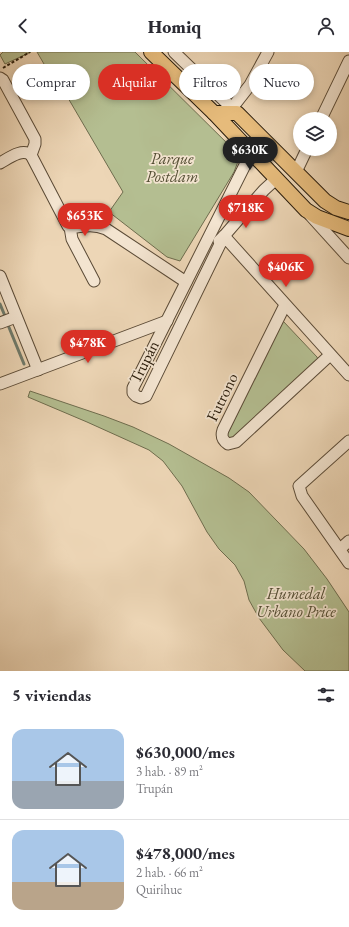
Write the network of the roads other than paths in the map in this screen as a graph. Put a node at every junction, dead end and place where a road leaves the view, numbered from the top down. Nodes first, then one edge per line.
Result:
1 (152, 52) edge
2 (174, 52) edge
3 (268, 52) edge
4 (348, 68) edge
5 (1, 77) edge
6 (234, 111) junction
7 (325, 112) edge
8 (214, 113) junction
9 (251, 153) junction
10 (31, 155) junction
11 (280, 156) junction
12 (304, 156) edge
13 (0, 163) edge
14 (296, 172) junction
15 (276, 179) junction
16 (306, 210) junction
17 (349, 212) edge
18 (70, 227) junction
19 (349, 228) edge
20 (224, 236) junction
21 (198, 257) junction
22 (349, 258) edge
23 (0, 276) edge
24 (94, 281) dead end
25 (186, 282) junction
26 (285, 305) junction
27 (16, 317) junction
28 (167, 321) junction
29 (0, 323) edge
30 (330, 355) junction
31 (38, 370) junction
32 (349, 375) edge
33 (0, 384) edge
34 (349, 441) edge
35 (349, 541) edge
36 (340, 549) junction
37 (349, 563) edge

1 - 8 main road
2 - 6 street
3 - 6 street
4 - 7 street
5 - 10 street
6 - 8 main road
6 - 11 main road
8 - 9 main road
9 - 11 main road
9 - 15 main road
9 - 21 street, Trupán
10 - 13 street
10 - 18 street
11 - 14 main road
12 - 14 street
14 - 17 main road
15 - 16 main road
15 - 20 street, Trupán
16 - 19 main road
16 - 22 street
18 - 24 street
18 - 25 street
20 - 21 street, Trupán
20 - 26 street
20 - 28 street, Trupán
21 - 25 street, Trupán
23 - 27 street
25 - 28 street, Trupán
26 - 30 street
26 - 30 street, Futrono
27 - 29 street
27 - 31 street
28 - 31 street
30 - 32 street
31 - 33 street
34 - 36 street
35 - 36 street
36 - 37 street

